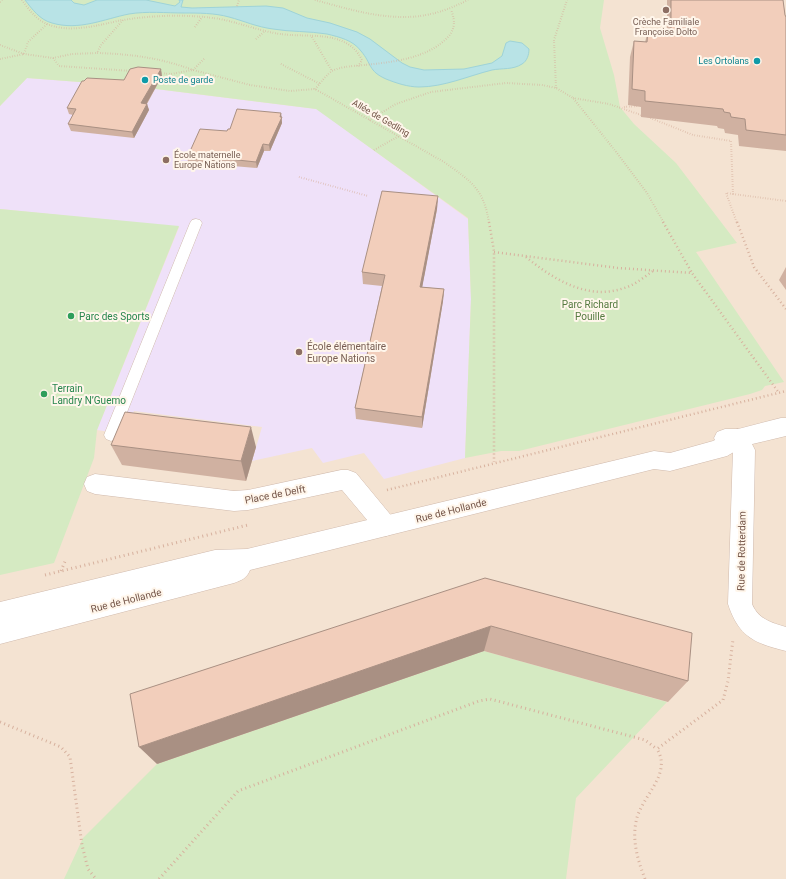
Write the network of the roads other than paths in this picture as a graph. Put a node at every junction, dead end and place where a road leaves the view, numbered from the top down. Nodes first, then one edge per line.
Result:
1 (196, 223) dead end
2 (784, 426) edge
3 (111, 435) dead end
4 (738, 438) junction
5 (95, 484) dead end
6 (386, 526) junction
7 (247, 560) junction
8 (0, 614) edge
9 (0, 632) edge
10 (786, 639) edge

1 - 3 lane
2 - 4 street, Rue de Hollande
4 - 6 street, Rue de Hollande
4 - 10 street, Rue de Rotterdam
5 - 6 street, Place de Delft
6 - 7 street, Rue de Hollande
7 - 8 street, Rue de Hollande
7 - 9 street, Rue de Hollande

